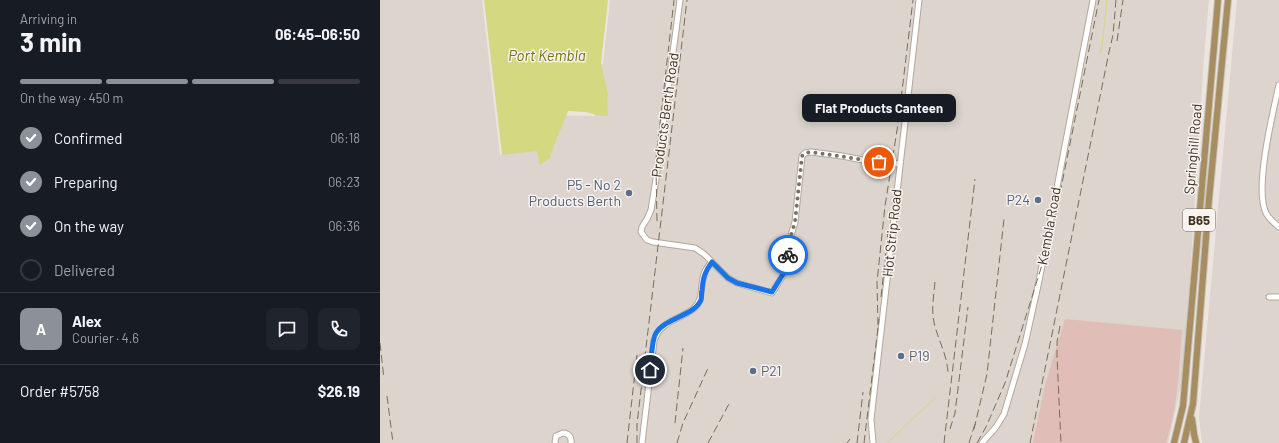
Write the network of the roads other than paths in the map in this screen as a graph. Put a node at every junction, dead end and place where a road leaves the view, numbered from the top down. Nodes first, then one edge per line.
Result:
1 (680, 0) edge
2 (919, 0) edge
3 (1093, 0) edge
4 (1218, 0) edge
5 (1228, 0) edge
6 (1279, 85) edge
7 (899, 164) junction
8 (1279, 227) edge
9 (712, 262) junction
10 (1269, 297) dead end
11 (1279, 297) edge
12 (1192, 404) junction
13 (555, 443) edge
14 (571, 443) edge
15 (642, 443) edge
16 (873, 443) edge
17 (982, 443) edge
18 (1174, 443) edge
19 (1184, 443) edge
20 (1196, 443) edge

1 - 9 street, Products Berth Road
2 - 7 street, Hot Strip Road
3 - 17 street, Kembla Road
4 - 18 main road, Springhill Road / B65
5 - 12 main road, Springhill Road / B65
6 - 8 street
7 - 9 street
7 - 16 street, Hot Strip Road
9 - 15 street
10 - 11 street
12 - 19 main road, Springhill Road / B65
12 - 20 main road
13 - 14 street

